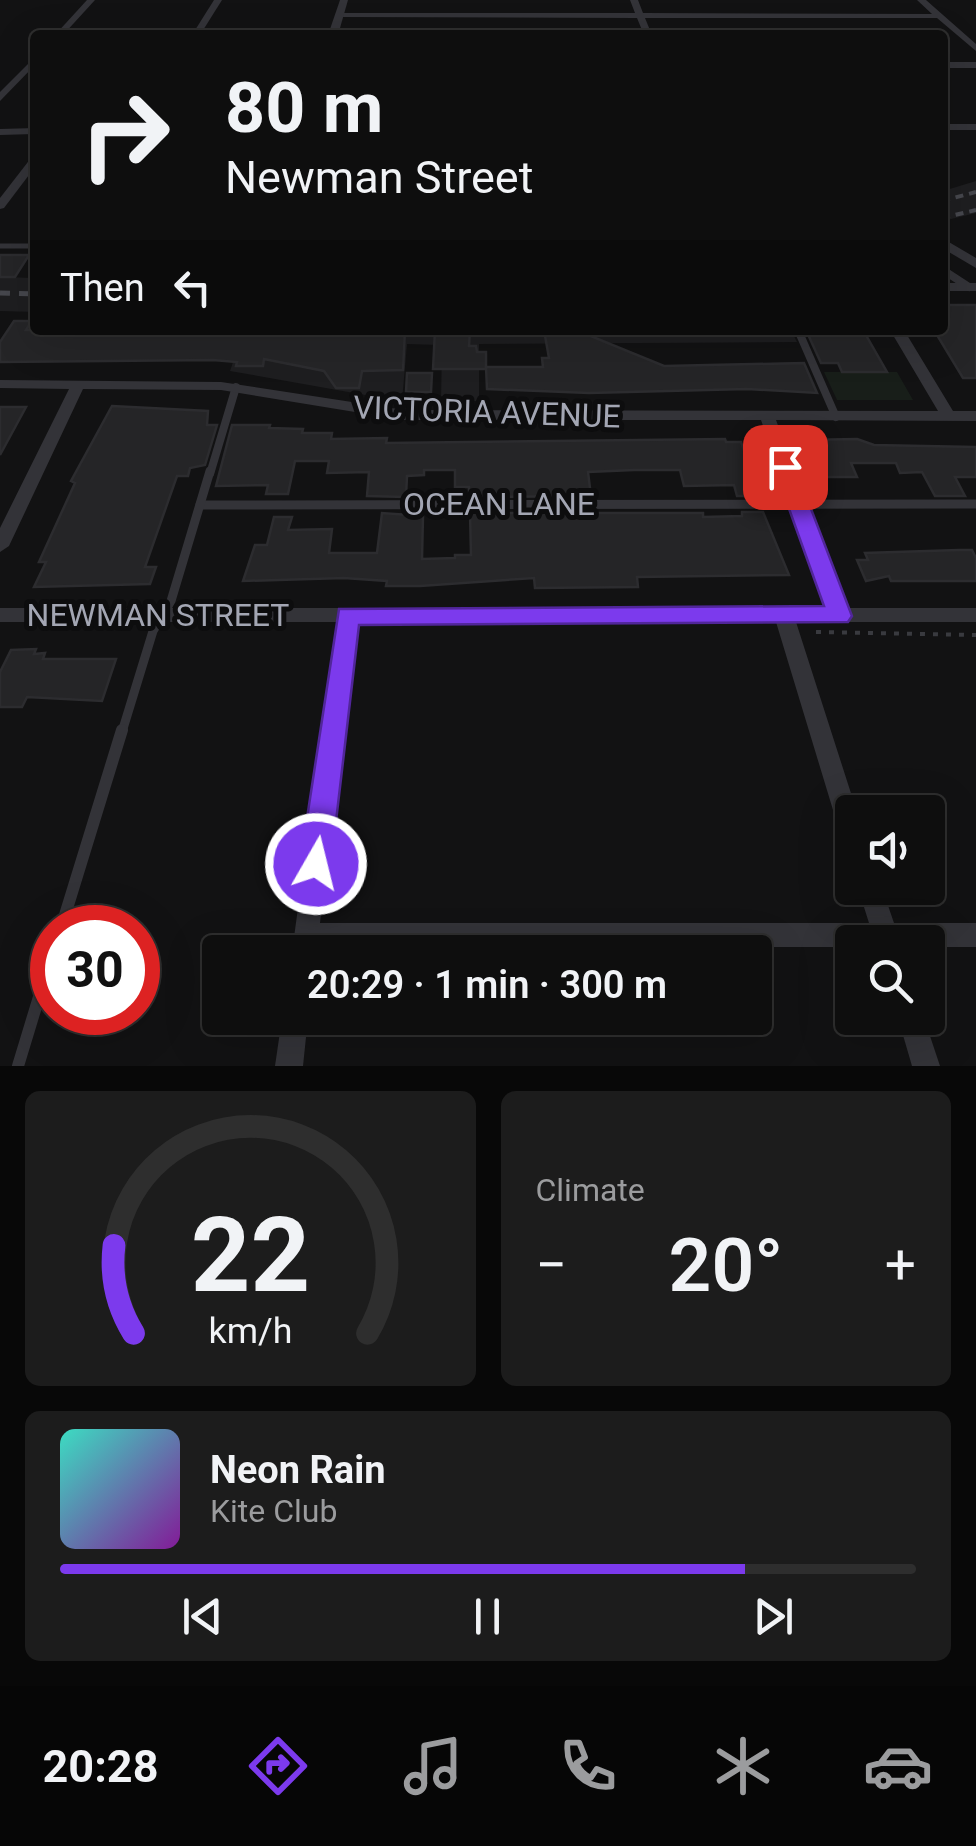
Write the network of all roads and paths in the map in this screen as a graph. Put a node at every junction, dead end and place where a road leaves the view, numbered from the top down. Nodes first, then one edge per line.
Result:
1 (92, 0) edge
2 (218, 0) edge
3 (344, 0) edge
4 (634, 0) edge
5 (921, 0) edge
6 (339, 15) junction
7 (640, 15) junction
8 (938, 16) junction
9 (64, 30) edge
10 (199, 30) edge
11 (334, 30) edge
12 (646, 30) edge
13 (976, 48) edge
14 (30, 65) edge
15 (948, 65) edge
16 (976, 65) edge
17 (0, 98) edge
18 (948, 126) edge
19 (976, 127) edge
20 (30, 131) edge
21 (0, 132) edge
22 (30, 167) edge
23 (0, 206) edge
24 (0, 246) edge
25 (30, 246) edge
26 (948, 246) edge
27 (976, 264) edge
28 (948, 272) edge
29 (973, 287) edge
30 (800, 335) edge
31 (900, 335) edge
32 (0, 384) edge
33 (78, 385) junction
34 (236, 387) junction
35 (948, 416) junction
36 (976, 416) edge
37 (767, 417) junction
38 (836, 417) junction
39 (798, 504) junction
40 (976, 504) edge
41 (200, 505) junction
42 (0, 546) edge
43 (0, 614) edge
44 (162, 615) junction
45 (976, 615) edge
46 (348, 616) junction
47 (784, 616) junction
48 (840, 616) junction
49 (814, 632) dead end
50 (976, 635) edge
51 (840, 795) edge
52 (68, 905) edge
53 (306, 935) edge
54 (976, 935) edge
55 (945, 936) edge
56 (772, 939) edge
57 (835, 939) edge
58 (30, 1026) edge
59 (293, 1035) edge
60 (916, 1035) edge
61 (18, 1066) edge
62 (289, 1066) edge
63 (926, 1066) edge

1 - 9 street
2 - 10 street
3 - 6 street
4 - 7 street
5 - 8 street
6 - 7 street
6 - 11 street
7 - 8 street
7 - 12 street
8 - 13 street
14 - 17 street
15 - 16 street
18 - 19 street
20 - 21 street
22 - 23 street
24 - 25 lane
26 - 27 street
28 - 29 lane
30 - 38 lane
31 - 35 street
32 - 33 street, VICTORIA AVENUE
33 - 34 street, VICTORIA AVENUE
33 - 42 street
34 - 37 street, VICTORIA AVENUE
34 - 41 lane
35 - 36 street, VICTORIA AVENUE
35 - 38 street, VICTORIA AVENUE
37 - 38 street, VICTORIA AVENUE
37 - 39 street
39 - 40 lane, OCEAN LANE
39 - 41 lane, OCEAN LANE
39 - 48 street
41 - 44 lane
43 - 44 street, NEWMAN STREET
44 - 46 street, NEWMAN STREET
44 - 52 lane
45 - 48 street, NEWMAN STREET
46 - 47 street, NEWMAN STREET
46 - 53 street
47 - 48 street, NEWMAN STREET
47 - 51 street
49 - 50 path
54 - 55 street
56 - 57 street
58 - 61 lane
59 - 62 street
60 - 63 street

